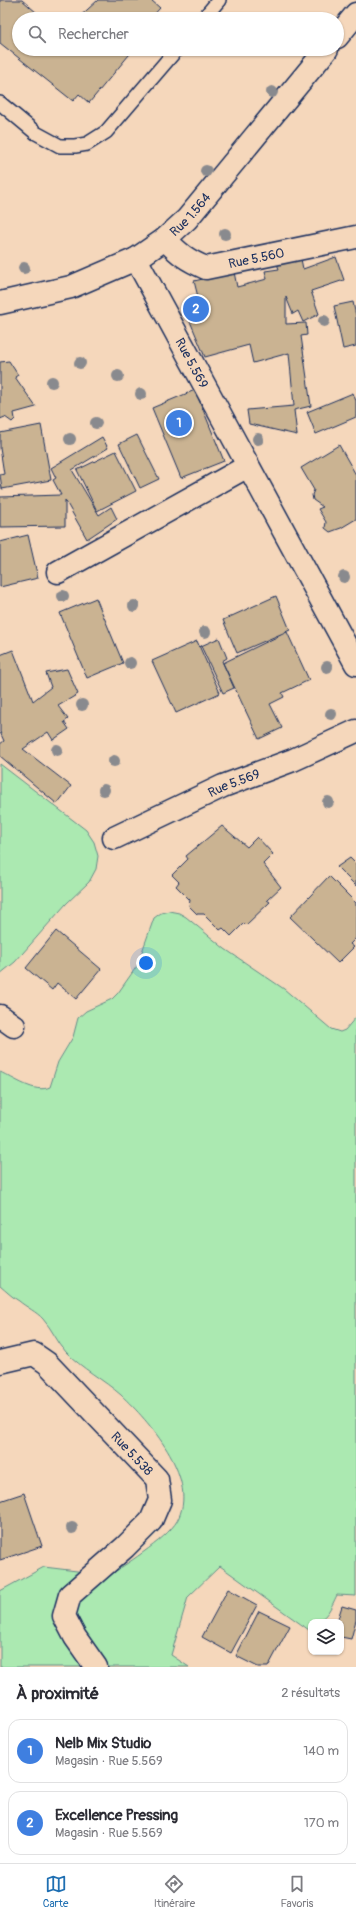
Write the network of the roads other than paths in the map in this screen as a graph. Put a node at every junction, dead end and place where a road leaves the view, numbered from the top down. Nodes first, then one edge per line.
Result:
1 (219, 0) edge
2 (209, 12) edge
3 (356, 14) edge
4 (344, 29) edge
5 (171, 56) edge
6 (321, 56) edge
7 (0, 103) edge
8 (356, 237) edge
9 (166, 239) junction
10 (136, 259) junction
11 (0, 303) edge
12 (248, 466) junction
13 (58, 572) dead end
14 (356, 664) edge
15 (356, 732) edge
16 (114, 838) dead end
17 (0, 1362) edge
18 (96, 1667) edge

1 - 2 lane
3 - 4 street
5 - 7 lane
6 - 9 street, Rue 1.564
8 - 9 street, Rue 5.560
9 - 10 street, Rue 1.564
10 - 11 street, Rue 1.564
10 - 12 street, Rue 5.569
12 - 13 street
12 - 14 street, Rue 5.569
15 - 16 street, Rue 5.569
17 - 18 street, Rue 5.538

